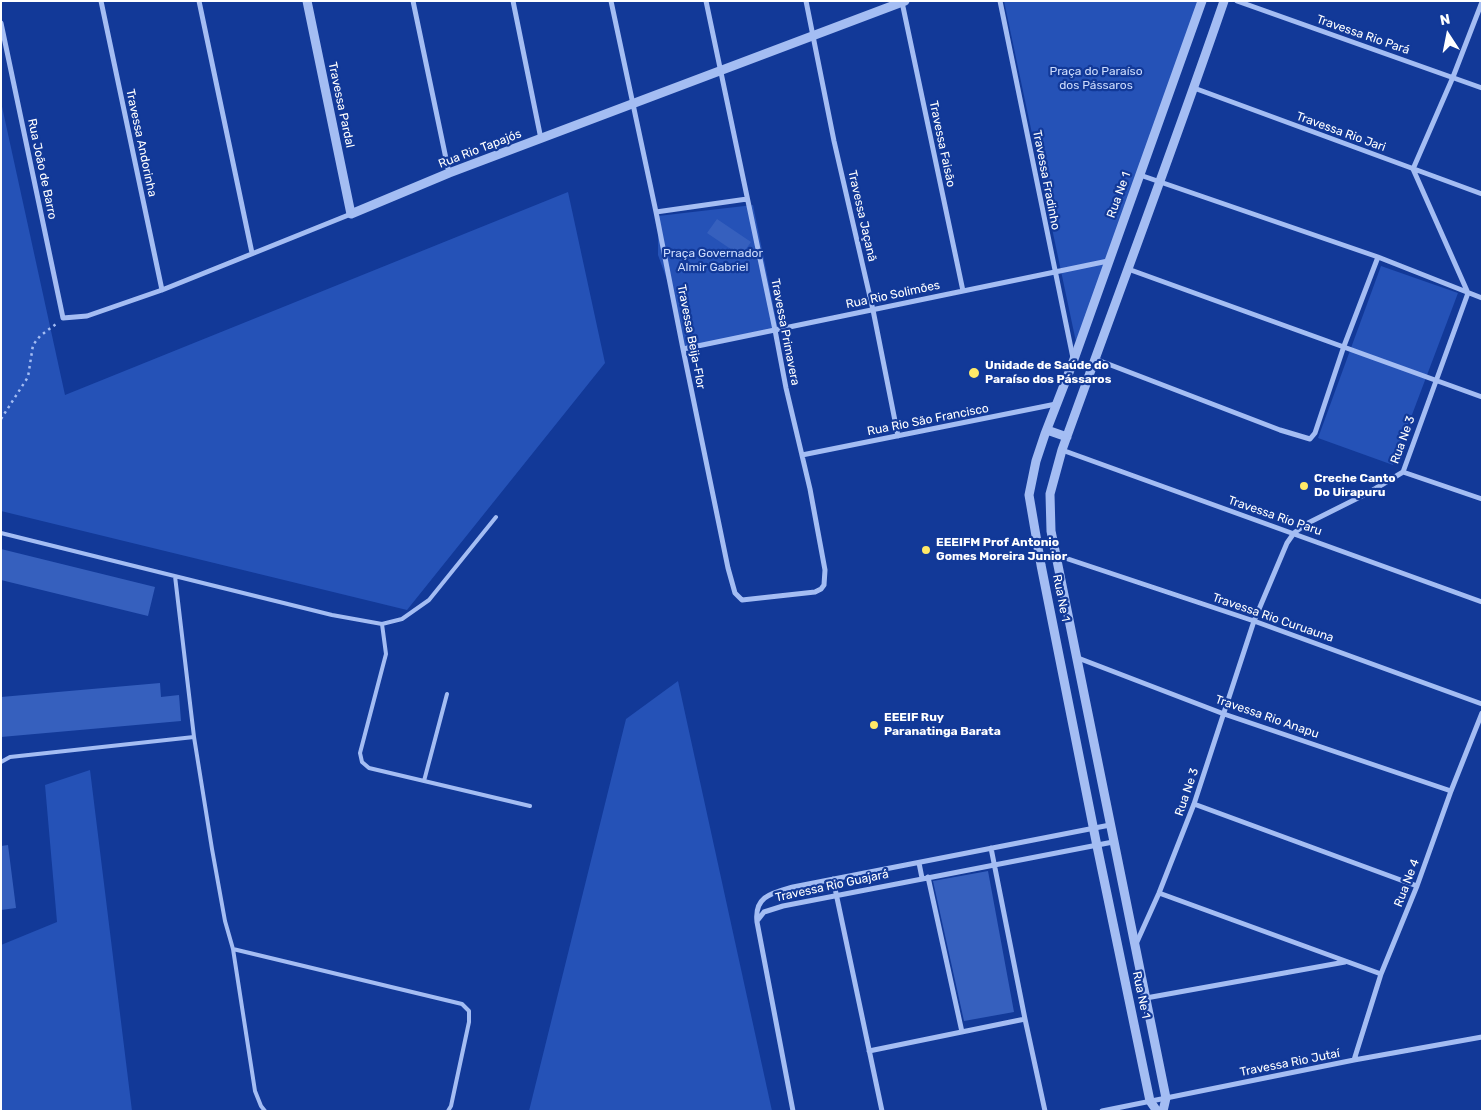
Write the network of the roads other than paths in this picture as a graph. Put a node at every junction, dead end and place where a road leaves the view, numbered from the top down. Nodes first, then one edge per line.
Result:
1 (101, 1) edge
2 (199, 1) edge
3 (307, 1) edge
4 (413, 1) edge
5 (513, 1) edge
6 (611, 1) edge
7 (706, 1) edge
8 (806, 1) edge
9 (1000, 1) edge
10 (1202, 1) edge
11 (1224, 1) edge
12 (1237, 1) edge
13 (903, 2) edge
14 (1482, 2) edge
15 (1, 23) edge
16 (813, 36) junction
17 (720, 72) junction
18 (1453, 77) junction
19 (1194, 88) junction
20 (1482, 88) edge
21 (632, 105) junction
22 (541, 139) junction
23 (1413, 169) junction
24 (449, 173) junction
25 (1140, 175) junction
26 (1159, 181) junction
27 (1482, 194) edge
28 (747, 199) junction
29 (656, 212) junction
30 (350, 214) junction
31 (252, 253) junction
32 (1378, 257) junction
33 (1108, 261) junction
34 (1128, 269) junction
35 (1054, 272) junction
36 (162, 290) junction
37 (962, 291) junction
38 (1468, 292) junction
39 (1482, 298) edge
40 (874, 310) junction
41 (63, 318) joint
42 (775, 330) junction
43 (1344, 346) junction
44 (682, 349) junction
45 (1095, 359) junction
46 (1074, 362) junction
47 (1436, 380) junction
48 (1482, 397) edge
49 (1057, 404) junction
50 (1047, 430) junction
51 (898, 436) junction
52 (1067, 437) junction
53 (1062, 450) junction
54 (802, 455) junction
55 (1404, 472) junction
56 (1482, 499) edge
57 (496, 517) dead end
58 (1, 533) edge
59 (1294, 533) junction
60 (1056, 556) junction
61 (175, 576) junction
62 (804, 593) joint
63 (1482, 602) edge
64 (1254, 621) junction
65 (382, 624) junction
66 (1078, 658) junction
67 (447, 694) dead end
68 (1482, 704) edge
69 (1482, 713) edge
70 (1224, 714) junction
71 (194, 737) junction
72 (1, 762) edge
73 (424, 781) junction
74 (1451, 791) junction
75 (1194, 804) junction
76 (530, 806) dead end
77 (1110, 825) junction
78 (1094, 828) junction
79 (1113, 842) junction
80 (1097, 846) junction
81 (992, 848) junction
82 (919, 863) junction
83 (994, 865) junction
84 (925, 877) junction
85 (833, 879) junction
86 (1417, 886) junction
87 (1159, 893) junction
88 (837, 895) junction
89 (757, 922) junction
90 (1136, 945) junction
91 (233, 949) junction
92 (1345, 962) junction
93 (1381, 974) junction
94 (1146, 998) junction
95 (1025, 1018) junction
96 (962, 1032) junction
97 (1482, 1037) edge
98 (869, 1051) junction
99 (1354, 1060) junction
100 (1166, 1098) junction
101 (1150, 1101) junction
102 (265, 1111) edge
103 (448, 1111) edge
104 (793, 1111) edge
105 (882, 1111) edge
106 (1045, 1111) edge
107 (1102, 1111) edge
108 (1157, 1111) edge
109 (1163, 1111) edge

1 - 36 street, Travessa Andorinha
2 - 31 street
3 - 30 street, Travessa Pardal
4 - 24 street
5 - 22 street
6 - 21 street, Travessa Beija-Flor
7 - 17 street, Travessa Primavera
8 - 16 street, Travessa Jaçanã
9 - 35 street, Travessa Fradinho
10 - 25 street, Rua Ne 1
11 - 19 street, Rua Ne 1
12 - 18 street, Travessa Rio Pará
13 - 16 street, Rua Rio Tapajós
13 - 37 street, Travessa Faisão
14 - 18 street
15 - 41 street, Rua João de Barro
16 - 17 street, Rua Rio Tapajós
16 - 40 street, Travessa Jaçanã
17 - 21 street, Rua Rio Tapajós
17 - 28 street, Travessa Primavera
18 - 20 street, Travessa Rio Pará
18 - 23 street
19 - 23 street, Travessa Rio Jari
19 - 26 street, Rua Ne 1
21 - 22 street, Rua Rio Tapajós
21 - 29 street, Travessa Beija-Flor
22 - 24 street, Rua Rio Tapajós
23 - 27 street, Travessa Rio Jari
23 - 38 street
24 - 30 street, Rua Rio Tapajós
25 - 26 street
25 - 33 street, Rua Ne 1
26 - 32 street
26 - 34 street, Rua Ne 1
28 - 29 street
28 - 42 street, Travessa Primavera
29 - 44 street, Travessa Beija-Flor
30 - 31 street, Rua Rio Tapajós
31 - 36 street, Rua Rio Tapajós
32 - 38 street
32 - 43 street
33 - 35 street, Rua Rio Solimões
33 - 46 street, Rua Ne 1
34 - 43 street
34 - 45 street, Rua Ne 1
35 - 37 street, Rua Rio Solimões
35 - 46 street, Travessa Fradinho
36 - 41 street, Rua Rio Tapajós
37 - 40 street, Rua Rio Solimões
38 - 39 street
38 - 47 street, Rua Ne 3
40 - 42 street, Rua Rio Solimões
40 - 51 street, Travessa Jaçanã
42 - 44 street, Rua Rio Solimões
42 - 54 street, Travessa Primavera
43 - 45 street
43 - 47 street
44 - 62 street, Travessa Beija-Flor
45 - 52 street, Rua Ne 1
46 - 49 street, Rua Ne 1
47 - 48 street
47 - 55 street, Rua Ne 3
49 - 50 street, Rua Ne 1
49 - 51 street, Rua Rio São Francisco
50 - 52 street
50 - 78 street, Rua Ne 1
51 - 54 street, Rua Rio São Francisco
52 - 53 street, Rua Ne 1
53 - 59 street, Travessa Rio Paru
53 - 60 street, Rua Ne 1
54 - 62 street, Travessa Primavera
55 - 56 street
55 - 59 street, Rua Ne 3
57 - 65 lane
58 - 61 lane
59 - 63 street, Travessa Rio Paru
59 - 64 street, Rua Ne 3
60 - 64 street, Travessa Rio Curuauna
60 - 66 street, Rua Ne 1
61 - 65 lane
61 - 71 lane
64 - 68 street, Travessa Rio Curuauna
64 - 70 street, Rua Ne 3
65 - 73 lane
66 - 70 street, Travessa Rio Anapu
66 - 77 street, Rua Ne 1
67 - 73 lane
69 - 74 street, Rua Ne 4
70 - 74 street, Travessa Rio Anapu
70 - 75 street, Rua Ne 3
71 - 72 lane
71 - 91 lane
73 - 76 lane
74 - 86 street, Rua Ne 4
75 - 86 street
75 - 87 street, Rua Ne 3
77 - 78 street, Travessa Rio Guajará
77 - 79 street, Rua Ne 1
78 - 80 street, Rua Ne 1
78 - 81 street, Travessa Rio Guajará
79 - 80 street, Travessa Rio Guajará
79 - 90 street, Rua Ne 1
80 - 83 street, Travessa Rio Guajará
80 - 101 street, Rua Ne 1
81 - 82 street, Travessa Rio Guajará
81 - 83 street
82 - 84 street
82 - 85 street, Travessa Rio Guajará
83 - 84 street, Travessa Rio Guajará
83 - 95 street
84 - 88 street, Travessa Rio Guajará
84 - 96 street
85 - 88 street
85 - 89 street, Travessa Rio Guajará
86 - 93 street, Rua Ne 4
87 - 90 street, Rua Ne 3
87 - 92 street
88 - 89 street, Travessa Rio Guajará
88 - 98 street
89 - 104 street
90 - 94 street, Rua Ne 1
91 - 102 lane
91 - 103 lane
92 - 93 street
92 - 94 street
93 - 99 street, Rua Ne 4
94 - 100 street, Rua Ne 1
95 - 96 street
95 - 106 street
96 - 98 street
97 - 99 street, Travessa Rio Jutaí
98 - 105 street
99 - 100 street, Travessa Rio Jutaí
100 - 101 street, Travessa Rio Jutaí
100 - 109 street
101 - 107 street, Travessa Rio Jutaí
101 - 108 street

